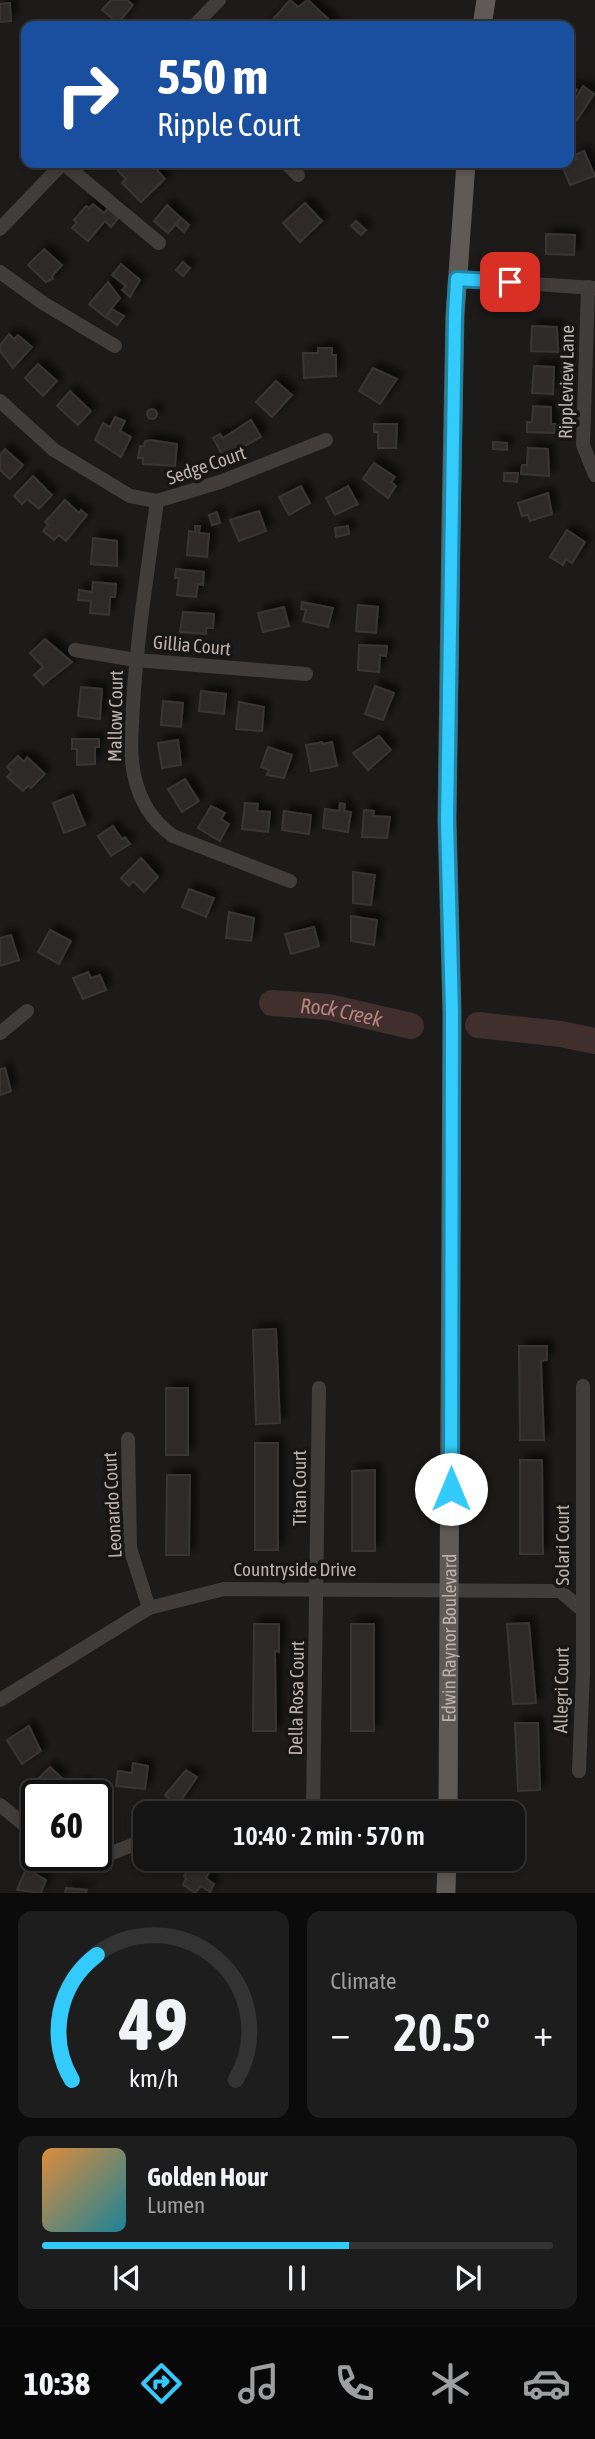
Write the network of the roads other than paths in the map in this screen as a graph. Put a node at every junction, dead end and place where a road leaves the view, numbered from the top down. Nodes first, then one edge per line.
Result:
1 (486, 0) edge
2 (217, 1) edge
3 (199, 21) edge
4 (483, 21) edge
5 (58, 168) edge
6 (69, 168) edge
7 (291, 168) edge
8 (466, 168) edge
9 (298, 175) dead end
10 (0, 229) edge
11 (159, 243) dead end
12 (0, 272) edge
13 (457, 279) junction
14 (592, 287) edge
15 (115, 346) dead end
16 (0, 401) edge
17 (326, 440) dead end
18 (595, 475) edge
19 (157, 501) junction
20 (75, 650) dead end
21 (136, 660) junction
22 (306, 674) dead end
23 (290, 881) dead end
24 (27, 1011) dead end
25 (0, 1033) edge
26 (583, 1386) dead end
27 (319, 1388) dead end
28 (128, 1439) dead end
29 (317, 1588) junction
30 (450, 1588) junction
31 (149, 1608) junction
32 (581, 1609) junction
33 (589, 1672) edge
34 (0, 1700) edge
35 (579, 1772) dead end
36 (313, 1801) edge
37 (447, 1801) edge
38 (0, 1805) edge
39 (21, 1822) edge
40 (133, 1845) edge
41 (112, 1853) edge
42 (447, 1871) edge
43 (446, 1893) edge

1 - 4 main road
2 - 3 street
5 - 10 street
6 - 11 street
7 - 9 street
8 - 13 main road, Edwin Raynor Boulevard
12 - 15 street
13 - 14 street
13 - 30 main road, Edwin Raynor Boulevard
14 - 18 street, Rippleview Lane
16 - 19 street, Sedge Court
17 - 19 street, Sedge Court
19 - 21 street, Mallow Court
20 - 21 street, Gillia Court
21 - 22 street, Gillia Court
21 - 23 street, Mallow Court
24 - 25 street
26 - 32 street, Solari Court
27 - 29 street, Titan Court
28 - 31 street, Leonardo Court
29 - 30 street, Countryside Drive
29 - 31 street, Countryside Drive
29 - 36 street, Della Rosa Court
30 - 32 street, Solari Court
30 - 37 main road, Edwin Raynor Boulevard
31 - 34 street, Countryside Drive
32 - 33 street, Allegri Court
33 - 35 street, Allegri Court
38 - 39 street
40 - 41 street
42 - 43 main road

